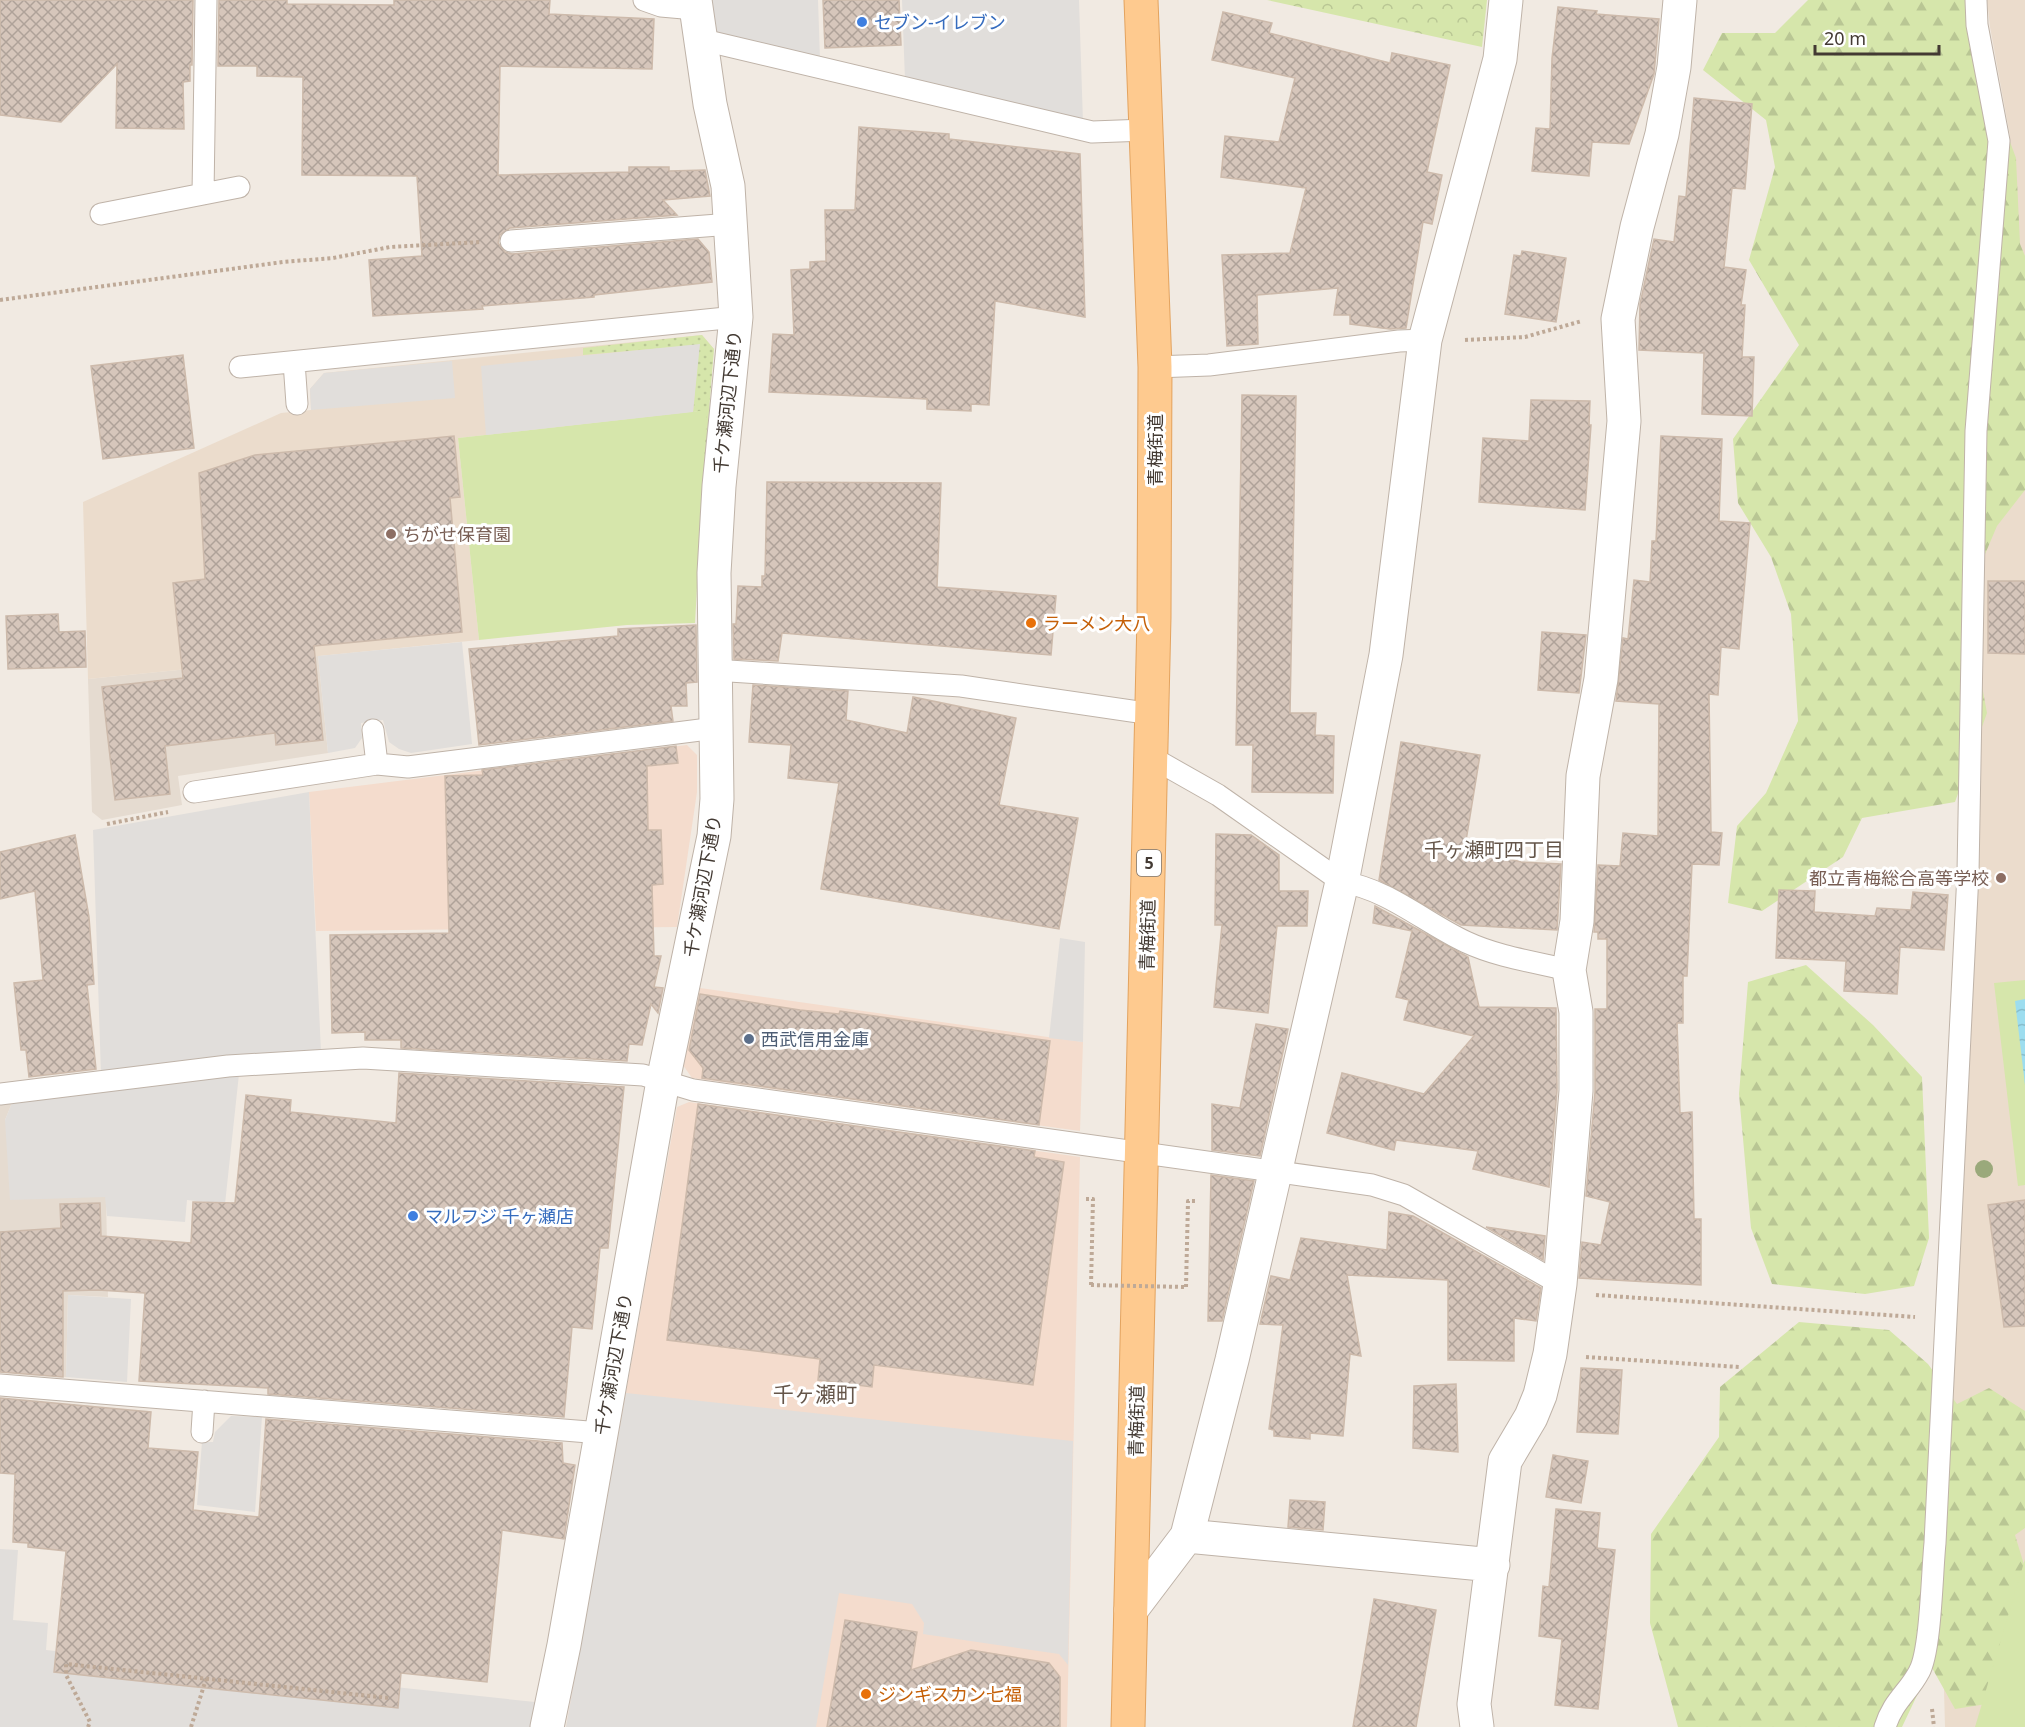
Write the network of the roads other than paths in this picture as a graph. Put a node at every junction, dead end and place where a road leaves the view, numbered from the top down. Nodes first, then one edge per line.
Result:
1 (206, 0) edge
2 (644, 0) edge
3 (1142, 0) edge
4 (1506, 0) edge
5 (1680, 0) edge
6 (1976, 0) edge
7 (696, 16) edge
8 (1146, 130) junction
9 (239, 187) dead end
10 (203, 194) junction
11 (101, 214) dead end
12 (731, 224) junction
13 (511, 241) road end
14 (736, 317) junction
15 (1425, 340) junction
16 (294, 362) junction
17 (1155, 366) junction
18 (240, 367) dead end
19 (297, 404) dead end
20 (714, 670) junction
21 (1152, 714) junction
22 (716, 728) junction
23 (373, 730) dead end
24 (1151, 757) junction
25 (377, 764) junction
26 (194, 792) road end
27 (1342, 882) junction
28 (1569, 970) junction
29 (663, 1081) junction
30 (0, 1094) edge
31 (1142, 1152) junction
32 (1273, 1171) junction
33 (1560, 1284) junction
34 (0, 1384) edge
35 (204, 1401) junction
36 (202, 1432) dead end
37 (601, 1433) junction
38 (1187, 1536) junction
39 (1493, 1565) junction
40 (1131, 1610) junction
41 (547, 1727) edge
42 (1128, 1727) edge
43 (1477, 1727) edge
44 (1885, 1727) edge

1 - 10 lane
2 - 7 lane
3 - 8 main road, 青梅街道 / 5
4 - 15 street
5 - 28 street
6 - 44 lane
7 - 8 lane
7 - 12 street, 千ケ瀬河辺下通り
8 - 17 main road, 青梅街道 / 5
9 - 10 lane
10 - 11 lane
12 - 13 lane
12 - 14 street, 千ケ瀬河辺下通り
14 - 16 lane
14 - 20 street, 千ケ瀬河辺下通り
15 - 17 lane
15 - 27 street
16 - 18 lane
16 - 19 lane
17 - 21 main road, 青梅街道 / 5
20 - 21 lane
20 - 22 street, 千ケ瀬河辺下通り
21 - 24 main road, 青梅街道 / 5
22 - 25 lane
22 - 29 street, 千ケ瀬河辺下通り
23 - 25 lane
24 - 27 lane
24 - 31 main road, 青梅街道 / 5
25 - 26 lane
27 - 28 lane
27 - 32 street
28 - 33 street
29 - 30 lane
29 - 31 lane
29 - 37 street, 千ケ瀬河辺下通り
31 - 32 lane
31 - 40 main road, 青梅街道 / 5
32 - 33 lane
32 - 38 street
33 - 39 street
34 - 35 lane
35 - 36 lane
35 - 37 lane
37 - 41 street, 千ケ瀬河辺下通り
38 - 39 street
38 - 40 street
39 - 43 street
40 - 42 main road, 青梅街道 / 5

